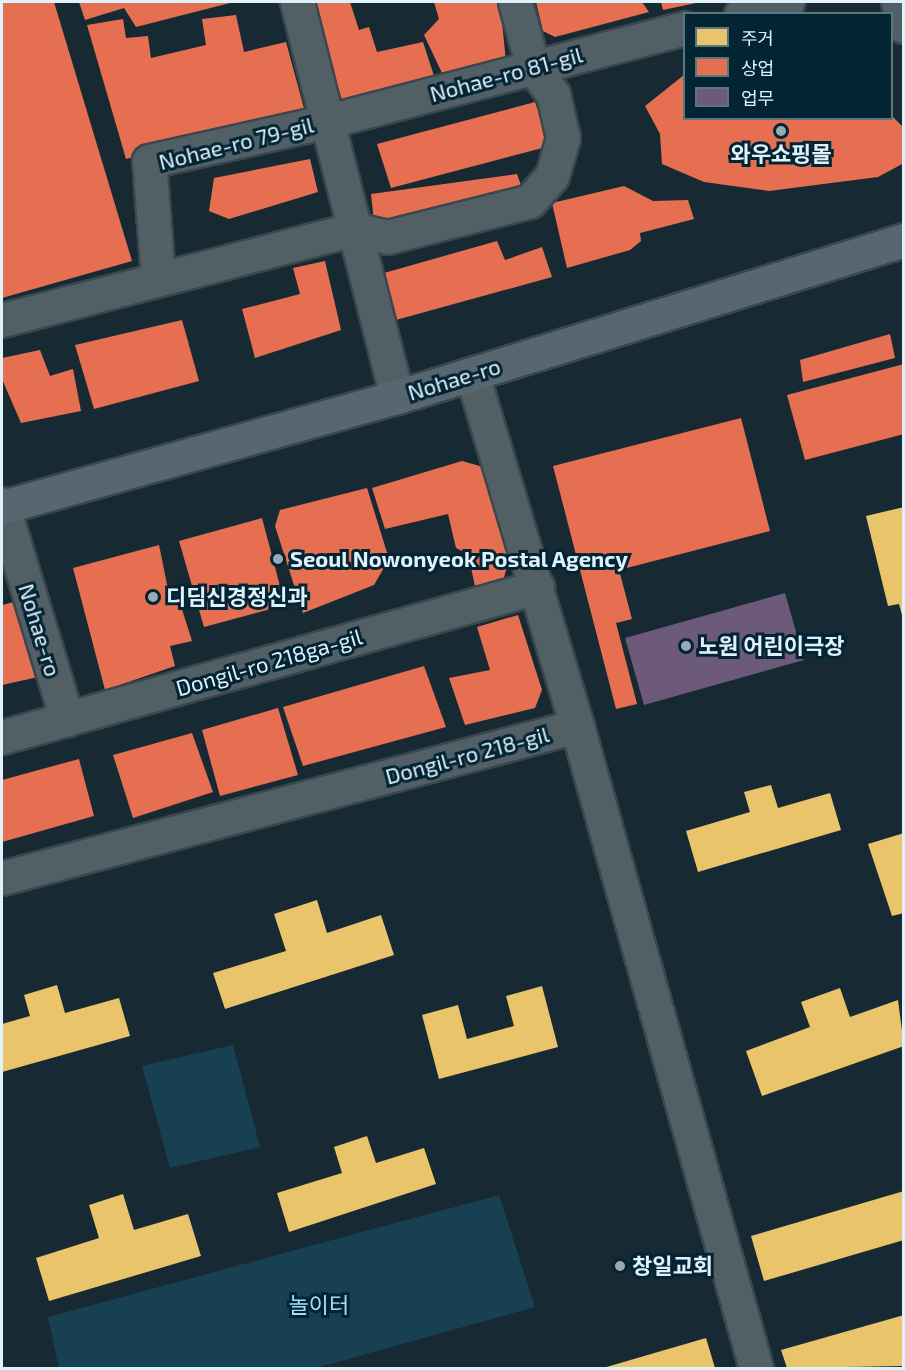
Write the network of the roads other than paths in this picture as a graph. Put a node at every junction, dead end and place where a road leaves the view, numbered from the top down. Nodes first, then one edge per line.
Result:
1 (297, 2) edge
2 (515, 2) edge
3 (787, 2) edge
4 (898, 2) edge
5 (749, 12) edge
6 (903, 26) edge
7 (683, 28) edge
8 (533, 67) junction
9 (328, 121) junction
10 (353, 229) junction
11 (903, 240) edge
12 (158, 278) junction
13 (2, 320) edge
14 (472, 374) junction
15 (397, 397) junction
16 (2, 506) edge
17 (537, 587) junction
18 (67, 719) junction
19 (577, 726) junction
20 (2, 737) edge
21 (2, 878) edge
22 (756, 1368) edge

1 - 9 street
2 - 8 street
3 - 5 street
4 - 6 street
7 - 8 street, Nohae-ro 81-gil
8 - 9 street, Nohae-ro 81-gil
8 - 10 street
9 - 10 street
9 - 12 street, Nohae-ro 79-gil
10 - 12 street
10 - 15 street
11 - 14 main road, Nohae-ro
12 - 13 street
14 - 15 main road, Nohae-ro
14 - 17 street, Dongil-ro 218-gil
15 - 16 main road, Nohae-ro
16 - 18 street, Nohae-ro
17 - 18 street, Dongil-ro 218ga-gil
17 - 19 street, Dongil-ro 218-gil
18 - 20 street, Dongil-ro 218ga-gil
19 - 21 street, Dongil-ro 218-gil
19 - 22 street

